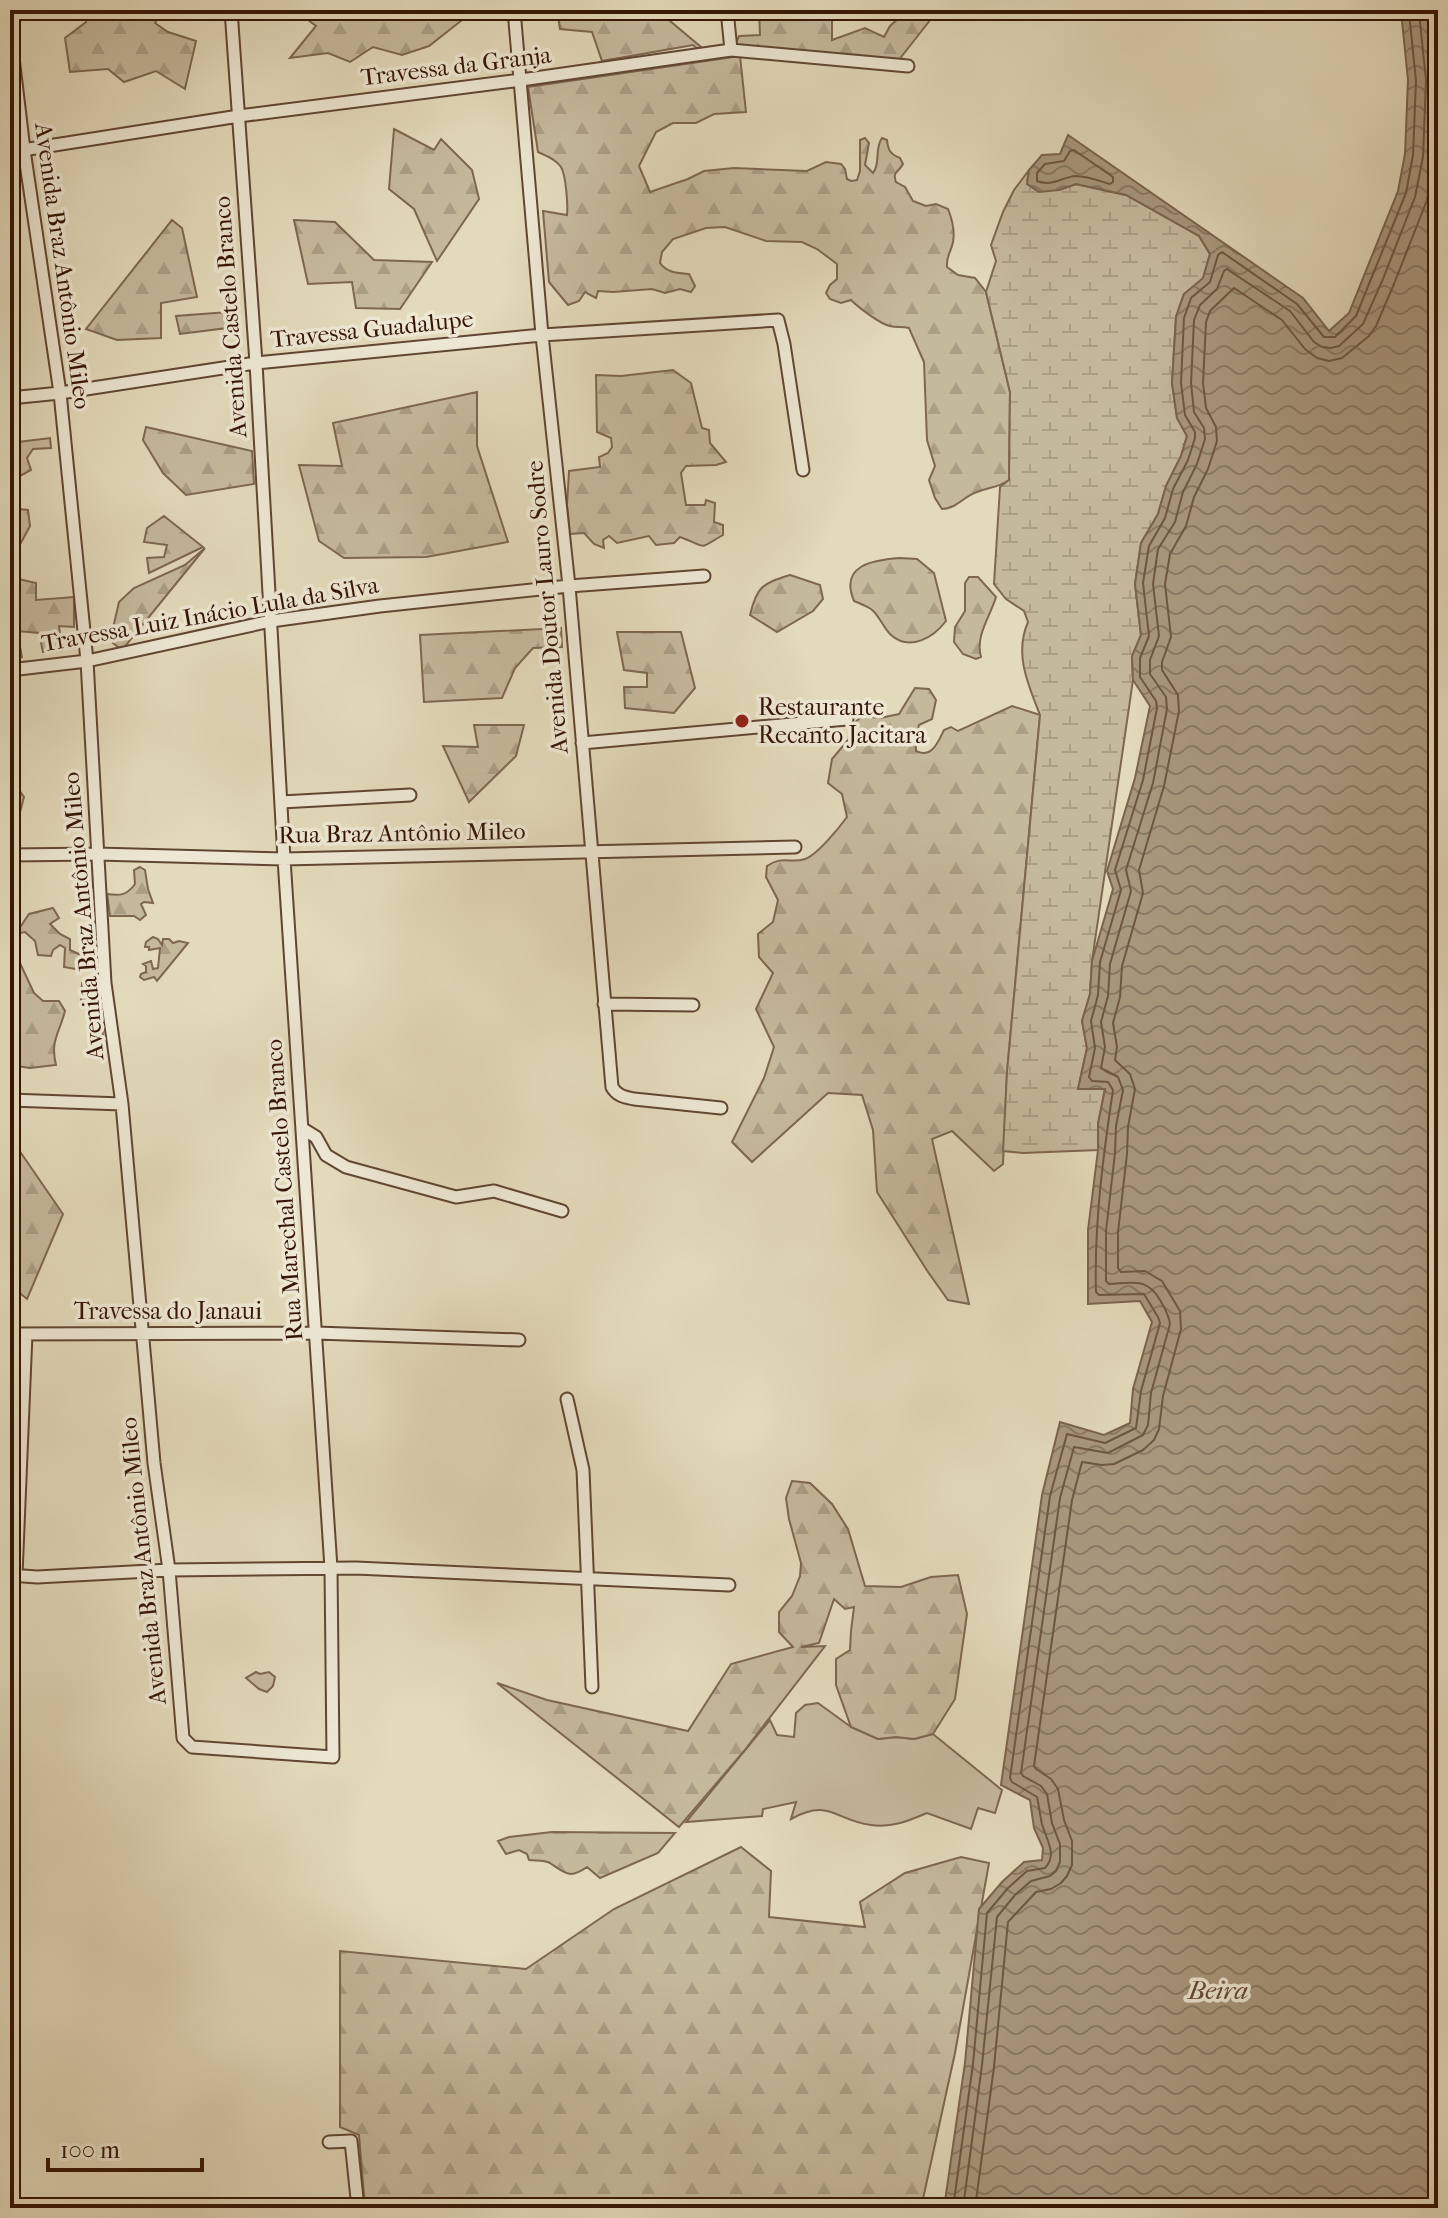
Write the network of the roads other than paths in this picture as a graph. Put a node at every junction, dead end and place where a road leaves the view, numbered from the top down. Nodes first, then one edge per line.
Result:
1 (231, 10) edge
2 (514, 10) edge
3 (727, 10) edge
4 (10, 32) edge
5 (731, 50) junction
6 (908, 66) dead end
7 (521, 80) junction
8 (239, 116) junction
9 (24, 150) junction
10 (10, 152) edge
11 (542, 335) junction
12 (256, 363) junction
13 (60, 393) junction
14 (10, 398) edge
15 (803, 470) dead end
16 (704, 576) dead end
17 (569, 586) junction
18 (271, 621) junction
19 (87, 661) junction
20 (10, 670) edge
21 (847, 719) dead end
22 (582, 743) junction
23 (410, 795) dead end
24 (281, 802) junction
25 (795, 847) dead end
26 (591, 850) junction
27 (97, 854) junction
28 (10, 855) edge
29 (284, 859) junction
30 (604, 1004) junction
31 (693, 1005) dead end
32 (10, 1100) edge
33 (122, 1104) junction
34 (721, 1108) dead end
35 (303, 1129) junction
36 (562, 1211) dead end
37 (316, 1333) junction
38 (10, 1334) edge
39 (26, 1334) junction
40 (144, 1334) junction
41 (519, 1340) dead end
42 (567, 1399) dead end
43 (331, 1568) junction
44 (169, 1570) junction
45 (13, 1575) edge
46 (587, 1577) junction
47 (729, 1585) dead end
48 (592, 1687) dead end
49 (333, 1757) joint
50 (329, 2142) dead end
51 (358, 2208) edge

1 - 8 street, Avenida Castelo Branco
2 - 7 street, Avenida Doutor Lauro Sodre
3 - 5 street
4 - 9 street, Avenida Braz Antônio Mileo
5 - 6 street, Travessa da Granja
5 - 7 street, Travessa da Granja
7 - 8 street, Travessa da Granja
7 - 11 street, Avenida Doutor Lauro Sodre
8 - 9 street, Travessa da Granja
8 - 12 street, Avenida Castelo Branco
9 - 10 street, Travessa da Granja
9 - 13 street, Avenida Braz Antônio Mileo
11 - 12 street, Travessa Guadalupe
11 - 15 street, Travessa Guadalupe
11 - 17 street, Avenida Doutor Lauro Sodre
12 - 13 street, Travessa Guadalupe
12 - 18 street, Avenida Castelo Branco
13 - 14 street, Travessa Guadalupe
13 - 19 street, Avenida Braz Antônio Mileo
16 - 17 street, Travessa Luiz Inácio Lula da Silva
17 - 18 street, Travessa Luiz Inácio Lula da Silva
17 - 22 street, Avenida Doutor Lauro Sodre
18 - 19 street, Travessa Luiz Inácio Lula da Silva
18 - 24 street, Rua Marechal Castelo Branco
19 - 20 street, Travessa Luiz Inácio Lula da Silva
19 - 27 street, Avenida Braz Antônio Mileo
21 - 22 street
22 - 26 street, Avenida Doutor Lauro Sodre
23 - 24 street
24 - 29 street, Rua Marechal Castelo Branco
25 - 26 street, Rua Braz Antônio Mileo
26 - 29 street, Rua Braz Antônio Mileo
26 - 30 street, Avenida Doutor Lauro Sodre
27 - 28 street, Rua Braz Antônio Mileo
27 - 29 street, Rua Braz Antônio Mileo
27 - 33 street, Avenida Braz Antônio Mileo
29 - 35 street, Rua Marechal Castelo Branco
30 - 31 street
30 - 34 street, Avenida Doutor Lauro Sodre
32 - 33 street
33 - 40 street, Avenida Braz Antônio Mileo
35 - 36 street
35 - 37 street, Rua Marechal Castelo Branco
37 - 40 street, Travessa do Janaui
37 - 41 street, Travessa do Janaui
37 - 43 street, Rua Marechal Castelo Branco
38 - 39 street, Travessa do Janaui
39 - 40 street, Travessa do Janaui
39 - 45 street
40 - 44 street, Avenida Braz Antônio Mileo
42 - 46 street
43 - 44 street
43 - 46 street
43 - 49 street, Rua Marechal Castelo Branco
44 - 45 street
44 - 49 street, Avenida Braz Antônio Mileo
46 - 47 street
46 - 48 street
50 - 51 street

